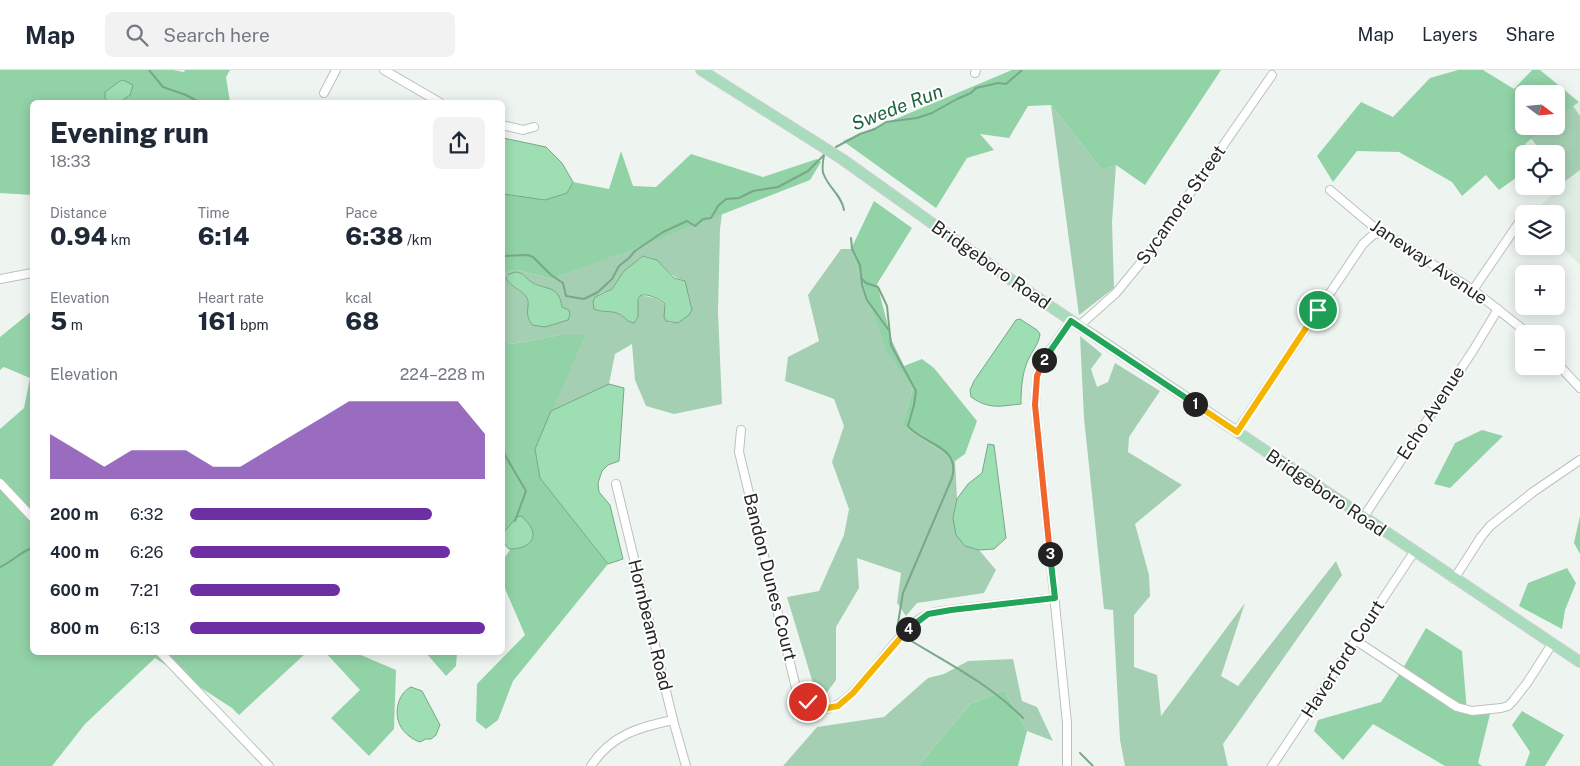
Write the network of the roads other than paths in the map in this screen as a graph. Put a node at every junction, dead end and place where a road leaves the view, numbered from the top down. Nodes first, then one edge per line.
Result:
1 (336, 70) edge
2 (384, 70) edge
3 (701, 70) edge
4 (1272, 75) dead end
5 (324, 93) dead end
6 (436, 100) edge
7 (505, 126) edge
8 (534, 127) dead end
9 (1330, 190) dead end
10 (1515, 228) edge
11 (1381, 233) junction
12 (30, 273) edge
13 (0, 278) edge
14 (1473, 290) junction
15 (1498, 309) junction
16 (1075, 323) junction
17 (1518, 325) edge
18 (1565, 372) edge
19 (1580, 388) edge
20 (741, 430) dead end
21 (1237, 432) junction
22 (1580, 460) edge
23 (0, 482) edge
24 (616, 484) dead end
25 (30, 515) edge
26 (1363, 518) junction
27 (1414, 552) junction
28 (1454, 579) junction
29 (1055, 598) junction
30 (1355, 640) junction
31 (1552, 644) junction
32 (163, 655) edge
33 (1580, 662) edge
34 (673, 720) junction
35 (269, 766) edge
36 (591, 766) edge
37 (686, 766) edge
38 (1067, 766) edge
39 (1272, 766) edge

1 - 5 street
2 - 6 street
3 - 16 main road, Bridgeboro Road
4 - 16 street, Sycamore Street
7 - 8 street
9 - 11 street, Janeway Avenue
10 - 14 street
11 - 14 street, Janeway Avenue
11 - 21 street
12 - 13 street
14 - 15 street, Janeway Avenue
15 - 17 street, Janeway Avenue
15 - 26 street, Echo Avenue
16 - 21 main road, Bridgeboro Road
16 - 29 street, Sycamore Street
18 - 19 street
20 - 29 street, Bandon Dunes Court
21 - 26 main road, Bridgeboro Road
22 - 28 street
23 - 25 street
24 - 34 street, Hornbeam Road
26 - 27 main road, Bridgeboro Road
27 - 28 main road, Bridgeboro Road
27 - 30 street, Haverford Court
28 - 31 main road, Bridgeboro Road
29 - 38 street, Sycamore Street
30 - 31 street
30 - 39 street, Haverford Court
31 - 33 main road, Bridgeboro Road
32 - 35 street
34 - 36 street
34 - 37 street, Hornbeam Road

